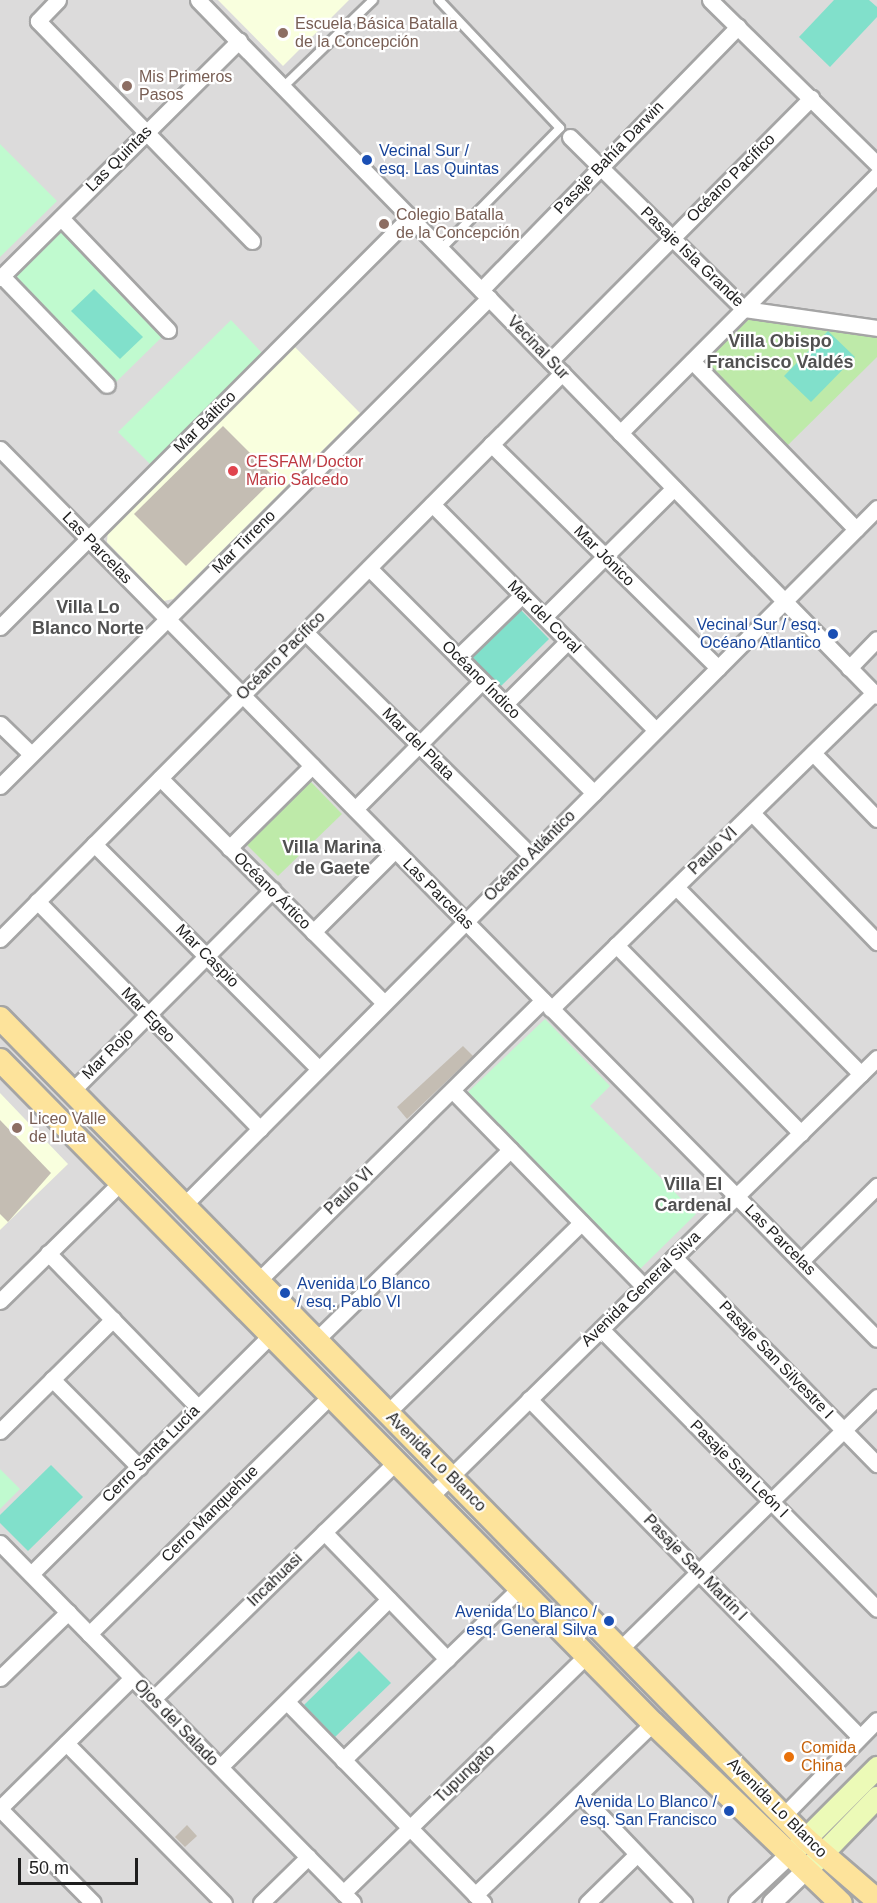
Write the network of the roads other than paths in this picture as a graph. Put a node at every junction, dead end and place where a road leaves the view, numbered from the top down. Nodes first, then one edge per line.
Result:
1 (58, 0) edge
2 (198, 0) edge
3 (373, 0) edge
4 (439, 0) edge
5 (710, 0) edge
6 (738, 27) junction
7 (238, 41) junction
8 (284, 87) junction
9 (811, 98) junction
10 (147, 132) junction
11 (570, 137) dead end
12 (877, 164) edge
13 (601, 167) junction
14 (877, 175) edge
15 (410, 217) junction
16 (61, 218) junction
17 (672, 238) junction
18 (252, 241) dead end
19 (441, 249) junction
20 (1, 277) edge
21 (485, 294) junction
22 (744, 309) junction
23 (877, 328) edge
24 (168, 330) dead end
25 (550, 361) junction
26 (692, 361) junction
27 (562, 373) junction
28 (107, 385) dead end
29 (620, 433) junction
30 (491, 444) junction
31 (0, 449) edge
32 (674, 488) junction
33 (432, 504) junction
34 (877, 508) edge
35 (856, 529) junction
36 (88, 538) junction
37 (605, 556) junction
38 (369, 568) junction
39 (522, 595) junction
40 (784, 601) junction
41 (544, 617) junction
42 (167, 619) junction
43 (0, 627) edge
44 (304, 632) junction
45 (877, 639) edge
46 (568, 641) junction
47 (458, 657) junction
48 (718, 668) junction
49 (849, 668) junction
50 (482, 681) junction
51 (242, 695) junction
52 (876, 695) edge
53 (505, 704) junction
54 (0, 724) edge
55 (656, 730) junction
56 (418, 745) junction
57 (813, 753) junction
58 (31, 754) junction
59 (312, 766) junction
60 (160, 778) junction
61 (0, 786) edge
62 (594, 793) junction
63 (355, 809) junction
64 (752, 813) junction
65 (877, 819) edge
66 (94, 844) junction
67 (229, 848) junction
68 (395, 850) junction
69 (531, 856) junction
70 (676, 887) junction
71 (272, 890) junction
72 (38, 901) junction
73 (465, 922) junction
74 (313, 932) junction
75 (0, 939) edge
76 (877, 942) edge
77 (616, 945) junction
78 (207, 956) junction
79 (384, 1004) junction
80 (547, 1004) junction
81 (148, 1014) junction
82 (0, 1018) edge
83 (877, 1058) edge
84 (0, 1060) edge
85 (319, 1069) junction
86 (861, 1074) junction
87 (452, 1090) junction
88 (72, 1091) junction
89 (260, 1129) junction
90 (801, 1133) junction
91 (510, 1150) junction
92 (120, 1182) junction
93 (877, 1186) edge
94 (736, 1196) junction
95 (184, 1205) junction
96 (581, 1223) junction
97 (48, 1254) junction
98 (674, 1257) junction
99 (801, 1261) junction
100 (258, 1281) junction
101 (644, 1287) junction
102 (0, 1301) edge
103 (112, 1320) junction
104 (601, 1329) junction
105 (876, 1334) edge
106 (271, 1335) junction
107 (316, 1340) junction
108 (52, 1379) junction
109 (331, 1395) junction
110 (877, 1397) edge
111 (529, 1399) junction
112 (198, 1407) junction
113 (387, 1413) junction
114 (844, 1429) junction
115 (0, 1431) edge
116 (397, 1461) junction
117 (877, 1464) edge
118 (139, 1467) junction
119 (450, 1477) junction
120 (431, 1496) junction
121 (770, 1501) junction
122 (324, 1532) junction
123 (2, 1549) edge
124 (699, 1572) junction
125 (31, 1574) junction
126 (521, 1587) junction
127 (389, 1599) junction
128 (877, 1609) edge
129 (68, 1612) junction
130 (89, 1634) junction
131 (620, 1649) junction
132 (587, 1654) junction
133 (447, 1659) junction
134 (0, 1678) edge
135 (132, 1678) junction
136 (153, 1699) junction
137 (286, 1702) junction
138 (877, 1720) edge
139 (653, 1723) junction
140 (861, 1737) junction
141 (66, 1743) junction
142 (344, 1760) junction
143 (220, 1767) junction
144 (877, 1767) edge
145 (580, 1794) junction
146 (877, 1797) edge
147 (0, 1808) edge
148 (783, 1816) junction
149 (410, 1828) junction
150 (814, 1846) junction
151 (637, 1854) junction
152 (308, 1857) junction
153 (796, 1864) junction
154 (348, 1898) edge
155 (479, 1899) edge
156 (877, 1900) edge
157 (93, 1903) edge
158 (224, 1903) edge
159 (261, 1903) edge
160 (587, 1903) edge
161 (684, 1903) edge
162 (738, 1903) edge
163 (771, 1903) edge
164 (841, 1903) edge

1 - 10 street
2 - 7 street, Vecinal Sur
3 - 8 lane
4 - 19 lane
5 - 6 street
6 - 9 street
6 - 13 street, Pasaje Bahía Darwin
7 - 8 street, Vecinal Sur
7 - 10 street, Las Quintas
8 - 15 street, Vecinal Sur
9 - 12 street
9 - 17 street, Océano Pacífico
10 - 16 street, Las Quintas
10 - 18 street
11 - 13 street, Pasaje Isla Grande
13 - 17 street, Pasaje Isla Grande
13 - 21 street, Pasaje Bahía Darwin
14 - 22 street
15 - 19 street, Vecinal Sur
15 - 36 street, Mar Báltico
16 - 20 street, Las Quintas
16 - 24 street
17 - 22 street, Pasaje Isla Grande
17 - 25 street, Océano Pacífico
19 - 21 street, Vecinal Sur
20 - 28 street
21 - 25 street, Vecinal Sur
21 - 42 street, Mar Tirreno
22 - 23 street, Pasaje Isla Grande
22 - 26 street
25 - 27 street, Vecinal Sur
26 - 29 street
26 - 35 street
27 - 29 street, Vecinal Sur
27 - 30 street, Océano Pacífico
29 - 32 street, Vecinal Sur
30 - 33 street, Océano Pacífico
30 - 37 street, Mar Jónico
31 - 36 street, Las Parcelas
32 - 37 street
32 - 40 street, Vecinal Sur
33 - 38 street, Océano Pacífico
33 - 39 street, Mar del Coral
34 - 35 street, Océano Atlántico
35 - 40 street, Océano Atlántico
36 - 42 street, Las Parcelas
36 - 43 street, Mar Báltico
37 - 41 street
37 - 48 street, Mar Jónico
38 - 44 street, Océano Pacífico
38 - 47 street, Océano Índico
39 - 41 street, Mar del Coral
39 - 47 street
40 - 48 street, Océano Atlántico
40 - 49 street, Vecinal Sur
41 - 46 street, Mar del Coral
42 - 51 street, Las Parcelas
42 - 58 street, Mar Tirreno
44 - 51 street, Océano Pacífico
44 - 56 street, Mar del Plata
45 - 49 street
46 - 53 street
46 - 55 street, Mar del Coral
47 - 50 street, Océano Índico
48 - 55 street, Océano Atlántico
49 - 52 street, Vecinal Sur
50 - 53 street, Océano Índico
50 - 56 street
51 - 59 street, Las Parcelas
51 - 60 street, Océano Pacífico
52 - 57 street, Paulo VI
53 - 62 street, Océano Índico
54 - 58 street
55 - 62 street, Océano Atlántico
56 - 63 street
56 - 69 street, Mar del Plata
57 - 64 street, Paulo VI
57 - 65 street
58 - 61 street, Mar Tirreno
59 - 63 street, Las Parcelas
59 - 67 street
60 - 66 street, Océano Pacífico
60 - 67 street, Océano Ártico
62 - 69 street, Océano Atlántico
63 - 68 street, Las Parcelas
64 - 70 street, Paulo VI
64 - 76 street
66 - 72 street, Océano Pacífico
66 - 78 street, Mar Caspio
67 - 71 street, Océano Ártico
68 - 73 street, Las Parcelas
68 - 74 street
69 - 73 street, Océano Atlántico
70 - 77 street, Paulo VI
70 - 86 street
71 - 74 street, Océano Ártico
71 - 78 street, Mar Rojo
72 - 75 street, Océano Pacífico
72 - 81 street, Mar Egeo
73 - 79 street, Océano Atlántico
73 - 80 street, Las Parcelas
74 - 79 street, Océano Ártico
77 - 80 street, Paulo VI
77 - 90 street
78 - 81 street, Mar Rojo
78 - 85 street, Mar Caspio
79 - 85 street, Océano Atlántico
80 - 87 street, Paulo VI
80 - 94 street, Las Parcelas
81 - 88 street, Mar Rojo
81 - 89 street, Mar Egeo
82 - 88 main road, Avenida Lo Blanco
83 - 86 street, Avenida General Silva
84 - 92 main road, Avenida Lo Blanco
85 - 89 street, Océano Atlántico
86 - 90 street, Avenida General Silva
87 - 91 street
87 - 100 street, Paulo VI
88 - 95 main road, Avenida Lo Blanco
89 - 95 street, Océano Atlántico
90 - 94 street, Avenida General Silva
91 - 96 street
91 - 107 street
92 - 97 street
92 - 106 main road, Avenida Lo Blanco
93 - 99 street
94 - 98 street, Avenida General Silva
94 - 99 street, Las Parcelas
95 - 100 main road, Avenida Lo Blanco
96 - 101 street
96 - 113 street
97 - 102 street
97 - 103 street
98 - 101 street, Avenida General Silva
98 - 114 street, Pasaje San Silvestre I
99 - 105 street, Las Parcelas
100 - 107 main road, Avenida Lo Blanco
101 - 104 street, Avenida General Silva
103 - 108 street
103 - 112 street
104 - 111 street, Avenida General Silva
104 - 121 street, Pasaje San León I
106 - 109 main road, Avenida Lo Blanco
106 - 112 street, Cerro Santa Lucía
107 - 113 main road, Avenida Lo Blanco
108 - 115 street
108 - 118 street
109 - 116 main road, Avenida Lo Blanco
109 - 130 street, Cerro Manquehue
110 - 114 street
111 - 119 street, Avenida General Silva
111 - 124 street, Pasaje San Martín I
112 - 118 street, Cerro Santa Lucía
113 - 119 main road, Avenida Lo Blanco
114 - 117 street, Pasaje San Silvestre I
114 - 121 street
116 - 120 main road, Avenida Lo Blanco
116 - 122 street, Incahuasi
118 - 125 street, Cerro Santa Lucía
119 - 120 street, Avenida General Silva
119 - 131 main road, Avenida Lo Blanco
120 - 126 main road, Avenida Lo Blanco
121 - 124 street
121 - 128 street, Pasaje San León I
122 - 127 street
122 - 136 street, Incahuasi
123 - 125 street, Ojos del Salado
124 - 131 street
124 - 140 street, Pasaje San Martín I
125 - 129 street, Ojos del Salado
126 - 132 main road, Avenida Lo Blanco
126 - 133 street
127 - 133 street
127 - 137 street
129 - 130 street, Ojos del Salado
129 - 134 street
130 - 135 street, Ojos del Salado
131 - 148 main road, Avenida Lo Blanco
132 - 139 main road, Avenida Lo Blanco
132 - 149 street, Tupungato
133 - 142 street
135 - 136 street, Ojos del Salado
135 - 141 street
136 - 143 street, Ojos del Salado
137 - 142 street
137 - 143 street
138 - 140 street
139 - 145 street
139 - 153 main road, Avenida Lo Blanco
140 - 148 street
141 - 147 street
141 - 158 street
142 - 149 street
143 - 152 street, Ojos del Salado
144 - 150 main road
145 - 151 street
145 - 155 street
146 - 150 main road
147 - 157 street
148 - 150 main road, Avenida Lo Blanco
149 - 154 street, Tupungato
149 - 155 street
150 - 153 main road
150 - 156 main road, Avenida Lo Blanco
151 - 160 street
151 - 161 street
152 - 154 street, Ojos del Salado
152 - 159 street
153 - 162 street
153 - 163 street
153 - 164 main road, Avenida Lo Blanco

